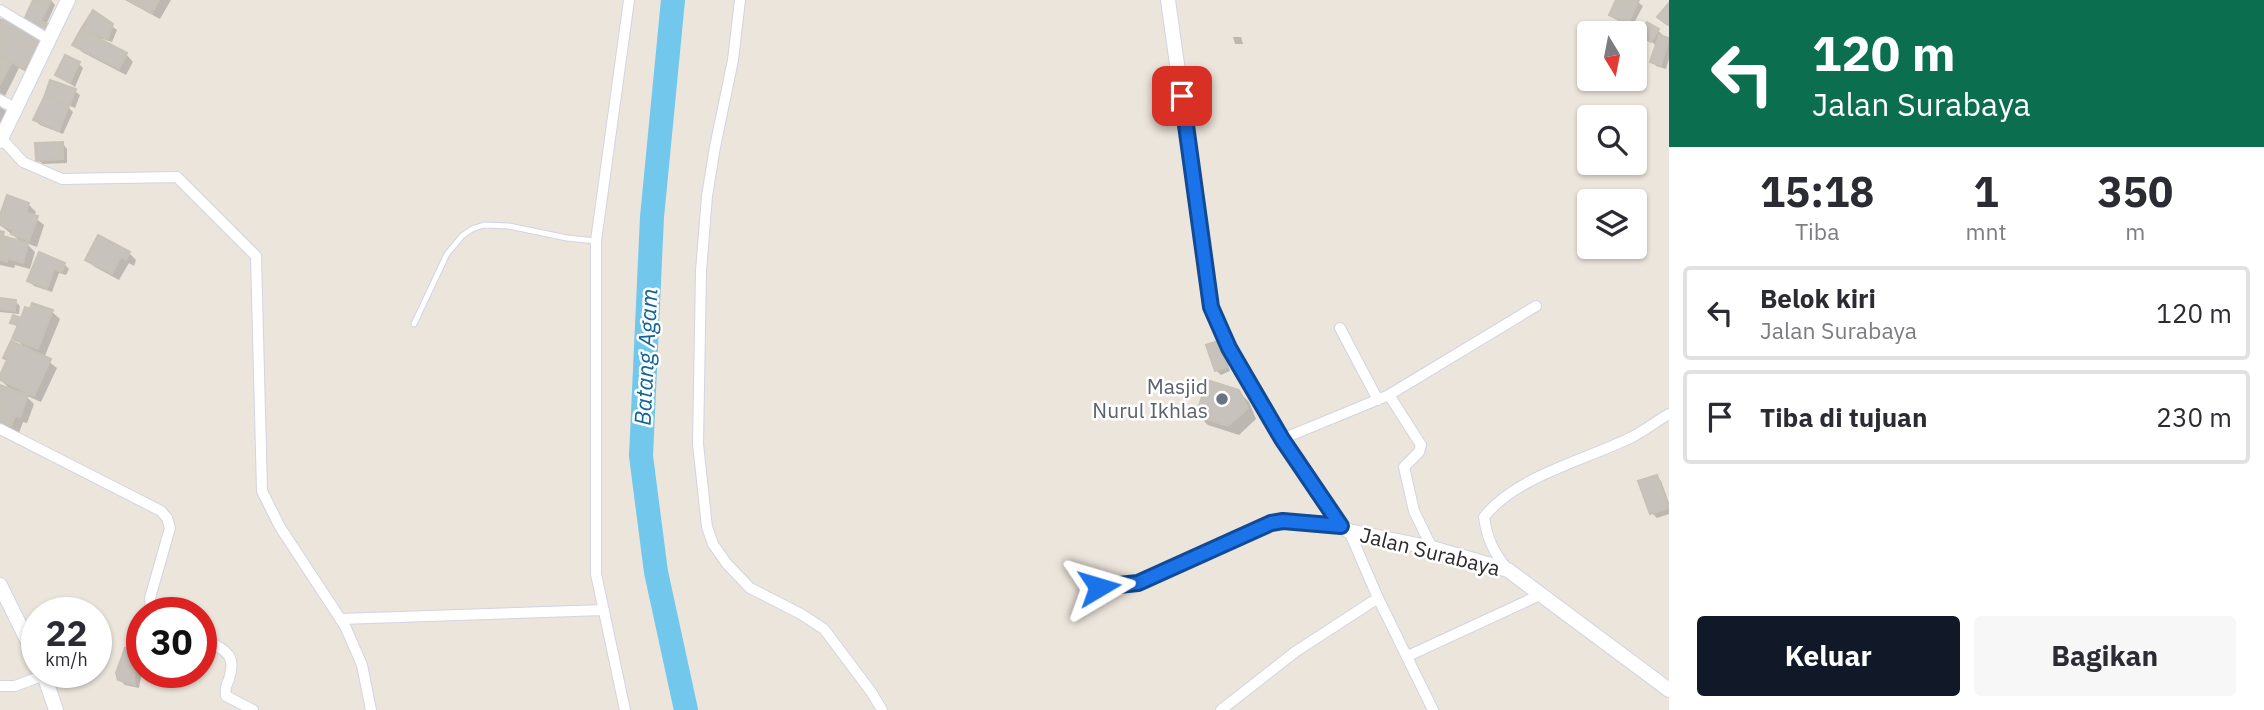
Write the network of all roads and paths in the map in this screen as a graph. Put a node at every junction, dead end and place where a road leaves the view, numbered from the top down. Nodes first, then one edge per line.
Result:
1 (68, 0) edge
2 (629, 0) edge
3 (740, 0) edge
4 (1168, 0) edge
5 (0, 10) edge
6 (48, 39) junction
7 (0, 100) edge
8 (15, 108) junction
9 (1, 140) edge
10 (596, 241) junction
11 (1536, 306) dead end
12 (414, 324) dead end
13 (1340, 328) dead end
14 (1384, 397) junction
15 (1669, 414) edge
16 (0, 429) edge
17 (1282, 439) junction
18 (1345, 528) junction
19 (1432, 548) junction
20 (1508, 570) junction
21 (0, 585) edge
22 (1099, 587) dead end
23 (1542, 594) junction
24 (150, 597) edge
25 (1378, 598) junction
26 (604, 610) junction
27 (340, 619) junction
28 (21, 628) edge
29 (217, 646) edge
30 (1408, 656) junction
31 (21, 684) edge
32 (0, 686) edge
33 (48, 688) edge
34 (1669, 690) edge
35 (56, 710) edge
36 (253, 710) edge
37 (370, 710) edge
38 (625, 710) edge
39 (882, 710) edge
40 (1221, 710) edge
41 (1433, 710) edge

1 - 6 street
2 - 10 street
3 - 39 street
4 - 17 street, Jalan Surabaya
5 - 6 street
6 - 8 street
7 - 8 street
8 - 9 street
9 - 27 street
10 - 12 lane
10 - 26 street
11 - 14 street
13 - 14 street
14 - 17 street
14 - 19 street
15 - 20 street
16 - 24 street
17 - 18 street, Jalan Surabaya
18 - 19 street, Jalan Surabaya
18 - 22 street
18 - 25 street
19 - 20 street, Jalan Surabaya
20 - 23 street, Jalan Surabaya
21 - 28 street
23 - 30 street
23 - 34 street, Jalan Surabaya
25 - 30 street
25 - 40 street
26 - 27 street
26 - 38 street
27 - 37 street
29 - 36 street
30 - 41 street
31 - 32 street
33 - 35 street

